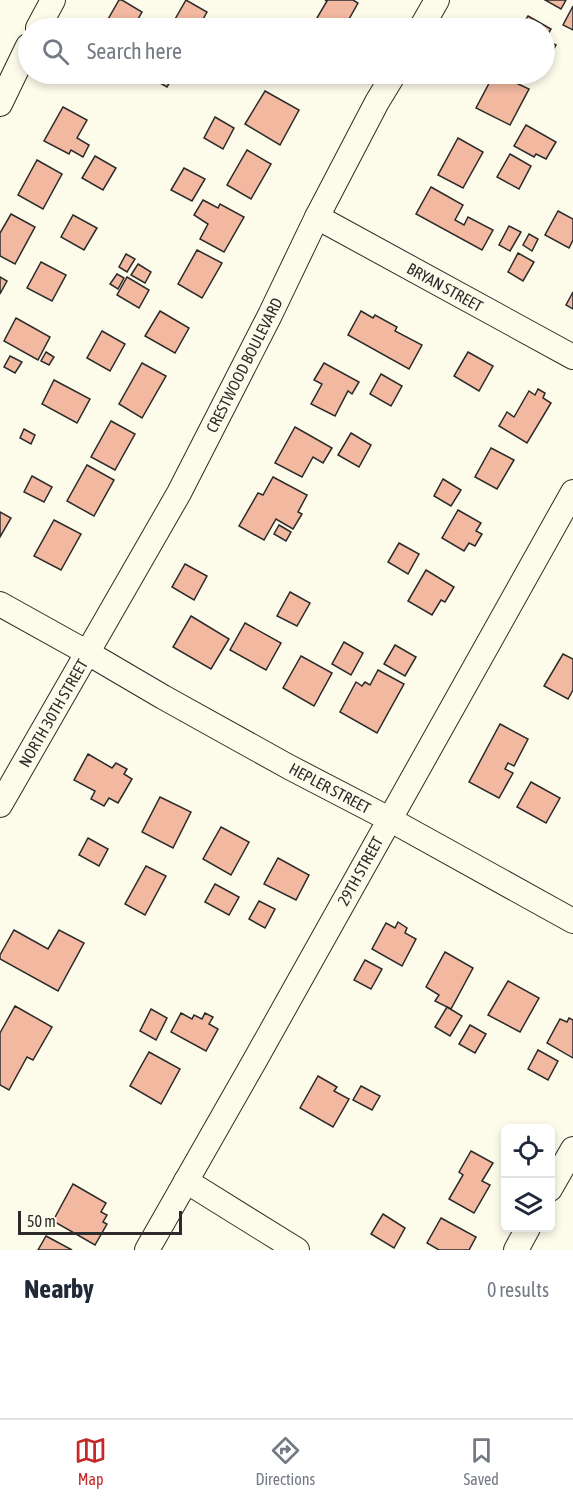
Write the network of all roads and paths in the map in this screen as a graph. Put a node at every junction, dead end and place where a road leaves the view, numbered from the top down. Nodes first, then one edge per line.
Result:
1 (53, 0) edge
2 (437, 0) edge
3 (43, 18) edge
4 (427, 18) edge
5 (18, 67) edge
6 (388, 84) edge
7 (0, 104) edge
8 (317, 217) junction
9 (573, 357) edge
10 (573, 492) edge
11 (0, 604) edge
12 (88, 653) junction
13 (0, 805) edge
14 (389, 819) junction
15 (573, 921) edge
16 (573, 1149) edge
17 (555, 1180) edge
18 (186, 1181) junction
19 (525, 1232) edge
20 (147, 1250) edge
21 (297, 1250) edge
22 (516, 1250) edge

1 - 3 street
2 - 4 street
5 - 7 street
6 - 8 street, CRESTWOOD BOULEVARD
8 - 9 street, BRYAN STREET
8 - 12 street, CRESTWOOD BOULEVARD
10 - 14 street, 29TH STREET
11 - 12 street, HEPLER STREET
12 - 13 street, NORTH 30TH STREET
12 - 14 street, HEPLER STREET
14 - 15 street, HEPLER STREET
14 - 18 street, 29TH STREET
16 - 17 street
18 - 20 street, 29TH STREET
18 - 21 street
19 - 22 street

